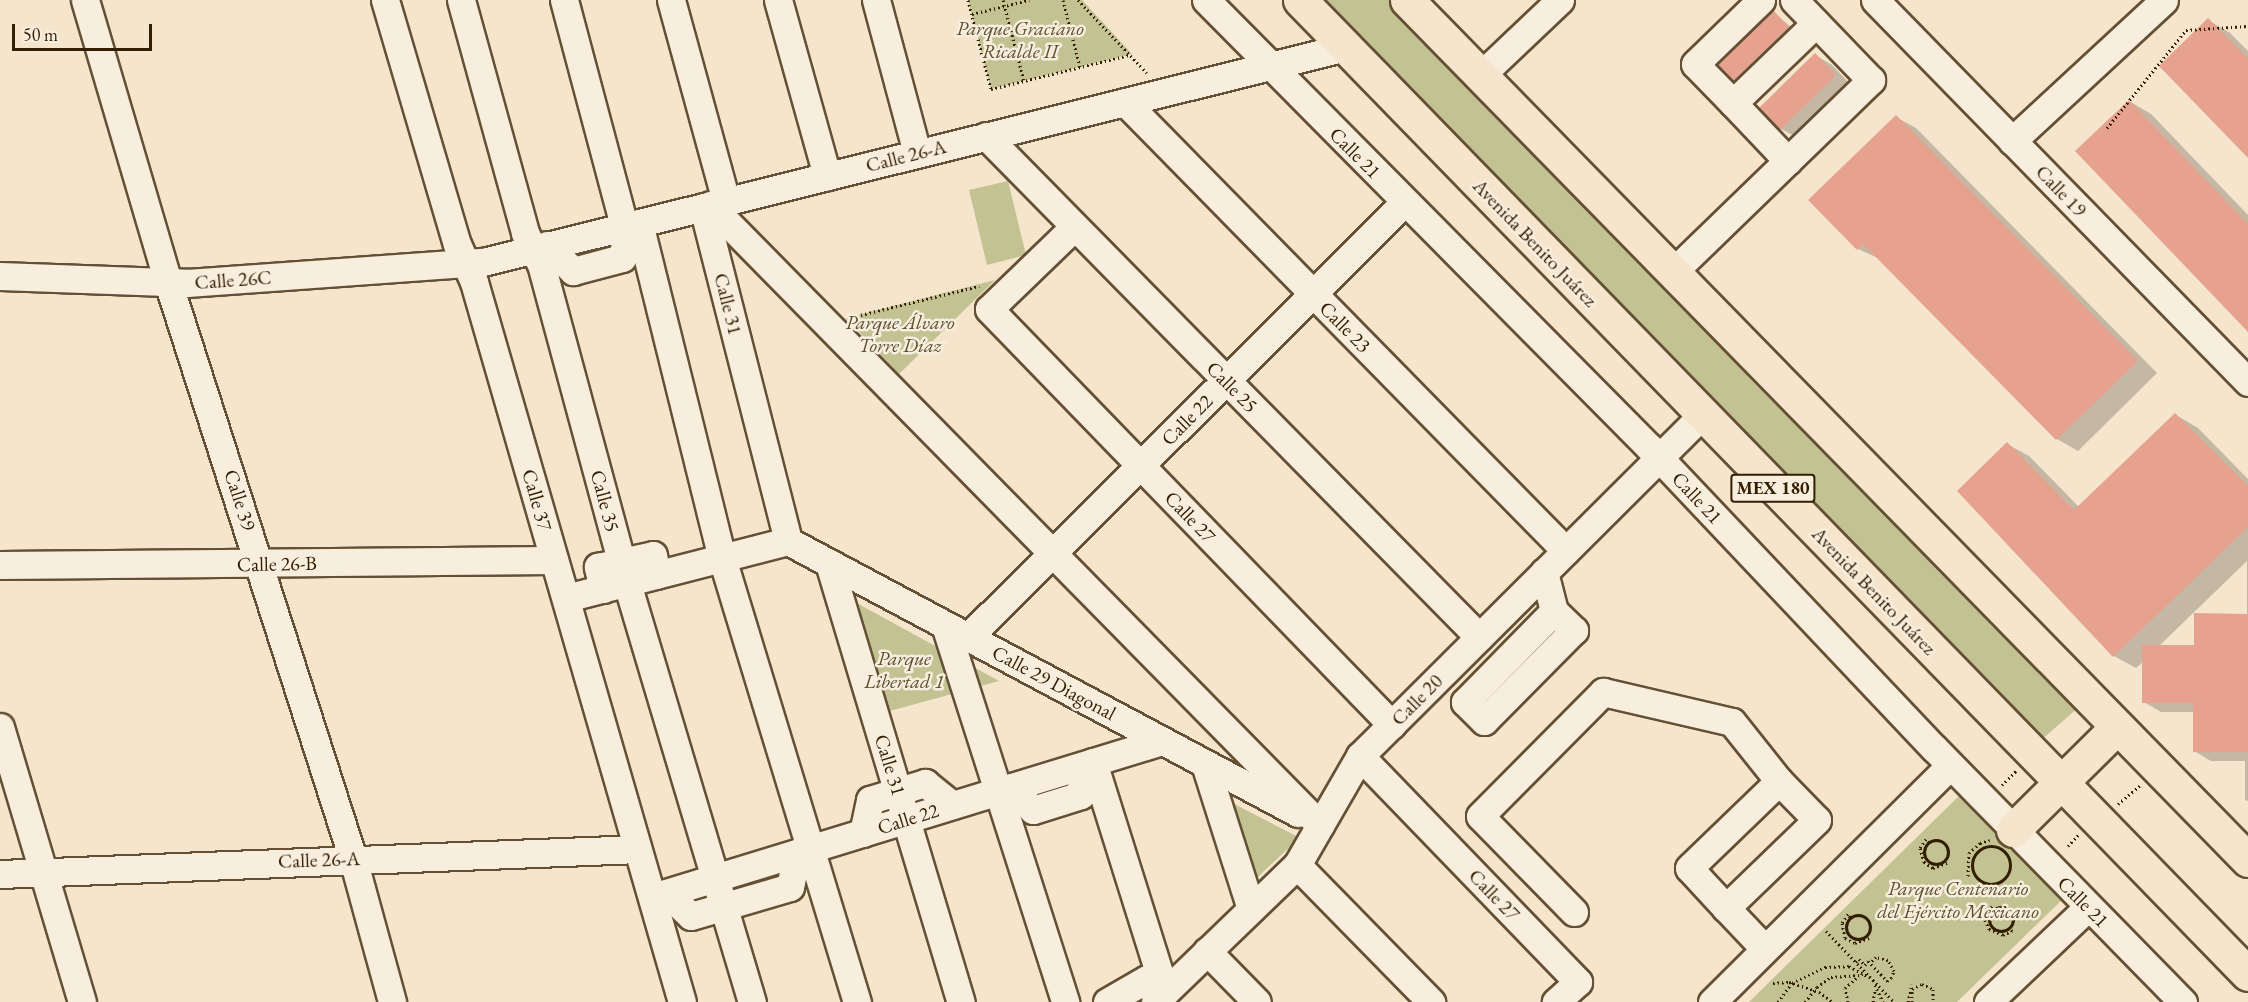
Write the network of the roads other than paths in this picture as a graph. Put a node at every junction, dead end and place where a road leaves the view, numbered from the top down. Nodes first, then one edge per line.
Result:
1 (85, 0) edge
2 (385, 0) edge
3 (564, 0) edge
4 (671, 0) edge
5 (778, 0) edge
6 (876, 0) edge
7 (1206, 0) edge
8 (1300, 0) edge
9 (1407, 0) edge
10 (1560, 0) edge
11 (1761, 0) edge
12 (1794, 0) edge
13 (1875, 0) edge
14 (2164, 0) edge
15 (468, 2) edge
16 (1816, 23) junction
17 (1346, 47) junction
18 (1268, 66) junction
19 (1480, 75) junction
20 (1125, 102) junction
21 (1733, 103) junction
22 (986, 136) junction
23 (2012, 141) junction
24 (918, 153) junction
25 (1788, 160) junction
26 (827, 176) junction
27 (1406, 202) junction
28 (713, 204) junction
29 (631, 225) junction
30 (1074, 226) junction
31 (540, 253) junction
32 (466, 262) junction
33 (1673, 272) junction
34 (0, 276) edge
35 (168, 282) junction
36 (1313, 294) junction
37 (1226, 381) junction
38 (2248, 382) edge
39 (1702, 415) junction
40 (1659, 458) junction
41 (1140, 466) junction
42 (788, 541) junction
43 (1566, 550) junction
44 (1053, 552) junction
45 (723, 558) junction
46 (554, 560) junction
47 (829, 563) junction
48 (262, 564) junction
49 (0, 565) edge
50 (1544, 572) junction
51 (617, 578) junction
52 (566, 598) junction
53 (956, 631) junction
54 (1479, 637) junction
55 (1419, 698) junction
56 (1392, 725) junction
57 (0, 727) edge
58 (2117, 727) junction
59 (1162, 741) junction
60 (1360, 756) junction
61 (1087, 764) junction
62 (1205, 764) junction
63 (1950, 766) junction
64 (1779, 781) junction
65 (2060, 782) junction
66 (1005, 789) junction
67 (897, 792) junction
68 (952, 805) junction
69 (906, 819) junction
70 (1320, 825) junction
71 (863, 833) junction
72 (2004, 835) junction
73 (638, 849) junction
74 (804, 851) junction
75 (353, 859) junction
76 (2248, 860) edge
77 (1297, 865) junction
78 (45, 871) junction
79 (0, 873) edge
80 (718, 877) junction
81 (660, 895) junction
82 (725, 906) junction
83 (2088, 907) junction
84 (1726, 908) junction
85 (1251, 909) junction
86 (1574, 912) dead end
87 (1764, 948) junction
88 (1207, 951) junction
89 (2248, 974) edge
90 (1159, 998) edge
91 (82, 1002) edge
92 (392, 1002) edge
93 (682, 1002) edge
94 (752, 1002) edge
95 (857, 1002) edge
96 (961, 1002) edge
97 (1065, 1002) edge
98 (1107, 1002) edge
99 (1257, 1002) edge
100 (1431, 1002) edge
101 (1556, 1002) edge
102 (1712, 1002) edge
103 (1988, 1002) edge
104 (2183, 1002) edge

1 - 35 street, Calle 39
2 - 32 street, Calle 37
3 - 29 street
4 - 28 street, Calle 31
5 - 26 street
6 - 24 street
7 - 18 street, Calle 21
8 - 17 main road, Avenida Benito Juárez / MEX 180
9 - 19 main road
10 - 19 street
11 - 21 street
12 - 16 street
13 - 23 street, Calle 19
14 - 23 street
15 - 31 street, Calle 35
16 - 21 street
16 - 25 street
17 - 18 street, Calle 26-A
17 - 39 main road, Avenida Benito Juárez / MEX 180
18 - 20 street, Calle 26-A
18 - 27 street, Calle 21
19 - 33 main road
20 - 22 street, Calle 26-A
20 - 36 street, Calle 23
21 - 25 street
22 - 24 street, Calle 26-A
22 - 30 street, Calle 25
23 - 38 street, Calle 19
24 - 26 street, Calle 26-A
25 - 33 street
26 - 28 street, Calle 26-A
27 - 36 street, Calle 22
27 - 40 street, Calle 21
28 - 29 street, Calle 26-A
28 - 42 street, Calle 31
28 - 44 street
29 - 31 street
29 - 45 street
30 - 37 street, Calle 25
30 - 41 street, Calle 27
31 - 32 street
31 - 51 street, Calle 35
32 - 35 street, Calle 26C
32 - 46 street, Calle 37
33 - 58 main road
34 - 35 street, Calle 26C
35 - 48 street, Calle 39
36 - 37 street, Calle 22
36 - 43 street, Calle 23
37 - 41 street, Calle 22
37 - 54 street, Calle 25
39 - 40 street, Calle 20
39 - 65 main road, Avenida Benito Juárez / MEX 180
40 - 43 street, Calle 20
40 - 63 street, Calle 21
41 - 44 street, Calle 22
41 - 56 street, Calle 27
42 - 45 street
42 - 47 street, Calle 29 Diagonal
43 - 50 street, Calle 20
44 - 53 street, Calle 22
44 - 70 street
45 - 51 street
45 - 74 street
46 - 48 street, Calle 26-B
46 - 52 street, Calle 37
47 - 53 street, Calle 29 Diagonal
47 - 67 street, Calle 31
48 - 49 street, Calle 26-B
48 - 75 street, Calle 39
50 - 54 street, Calle 20
50 - 55 street
51 - 52 street
51 - 80 street, Calle 35
52 - 73 street, Calle 37
53 - 59 street, Calle 29 Diagonal
53 - 66 street
54 - 55 street, Calle 20
55 - 56 street, Calle 20
56 - 60 street, Calle 20
57 - 78 street
58 - 65 main road
58 - 76 main road
59 - 61 street, Calle 22
59 - 62 street, Calle 29 Diagonal
60 - 70 street, Calle 20
60 - 101 street, Calle 27
61 - 66 street, Calle 22
61 - 90 street
62 - 70 street, Calle 29 Diagonal
62 - 85 street
63 - 72 street, Calle 21
63 - 87 street
64 - 84 street
64 - 84 street
64 - 86 street
65 - 72 main road
65 - 89 main road, Avenida Benito Juárez / MEX 180
66 - 68 street, Calle 22
66 - 97 street
67 - 68 street
67 - 69 street, Calle 31
67 - 71 street
68 - 69 street, Calle 22
69 - 71 street, Calle 22
69 - 96 street, Calle 31
70 - 77 street, Calle 20
71 - 74 street, Calle 22
72 - 83 street, Calle 21
73 - 75 street, Calle 26-A
73 - 81 street, Calle 37
74 - 80 street, Calle 22
74 - 82 street
74 - 95 street
75 - 78 street, Calle 26-A
75 - 92 street, Calle 39
77 - 85 street, Calle 20
77 - 100 street
78 - 79 street, Calle 26-A
78 - 91 street
80 - 81 street, Calle 22
80 - 82 street, Calle 35
81 - 82 street
81 - 93 street, Calle 37
82 - 94 street, Calle 35
83 - 103 street
83 - 104 street, Calle 21
84 - 87 street
85 - 88 street, Calle 20
87 - 102 street
88 - 90 street, Calle 20
88 - 99 street
90 - 98 street

